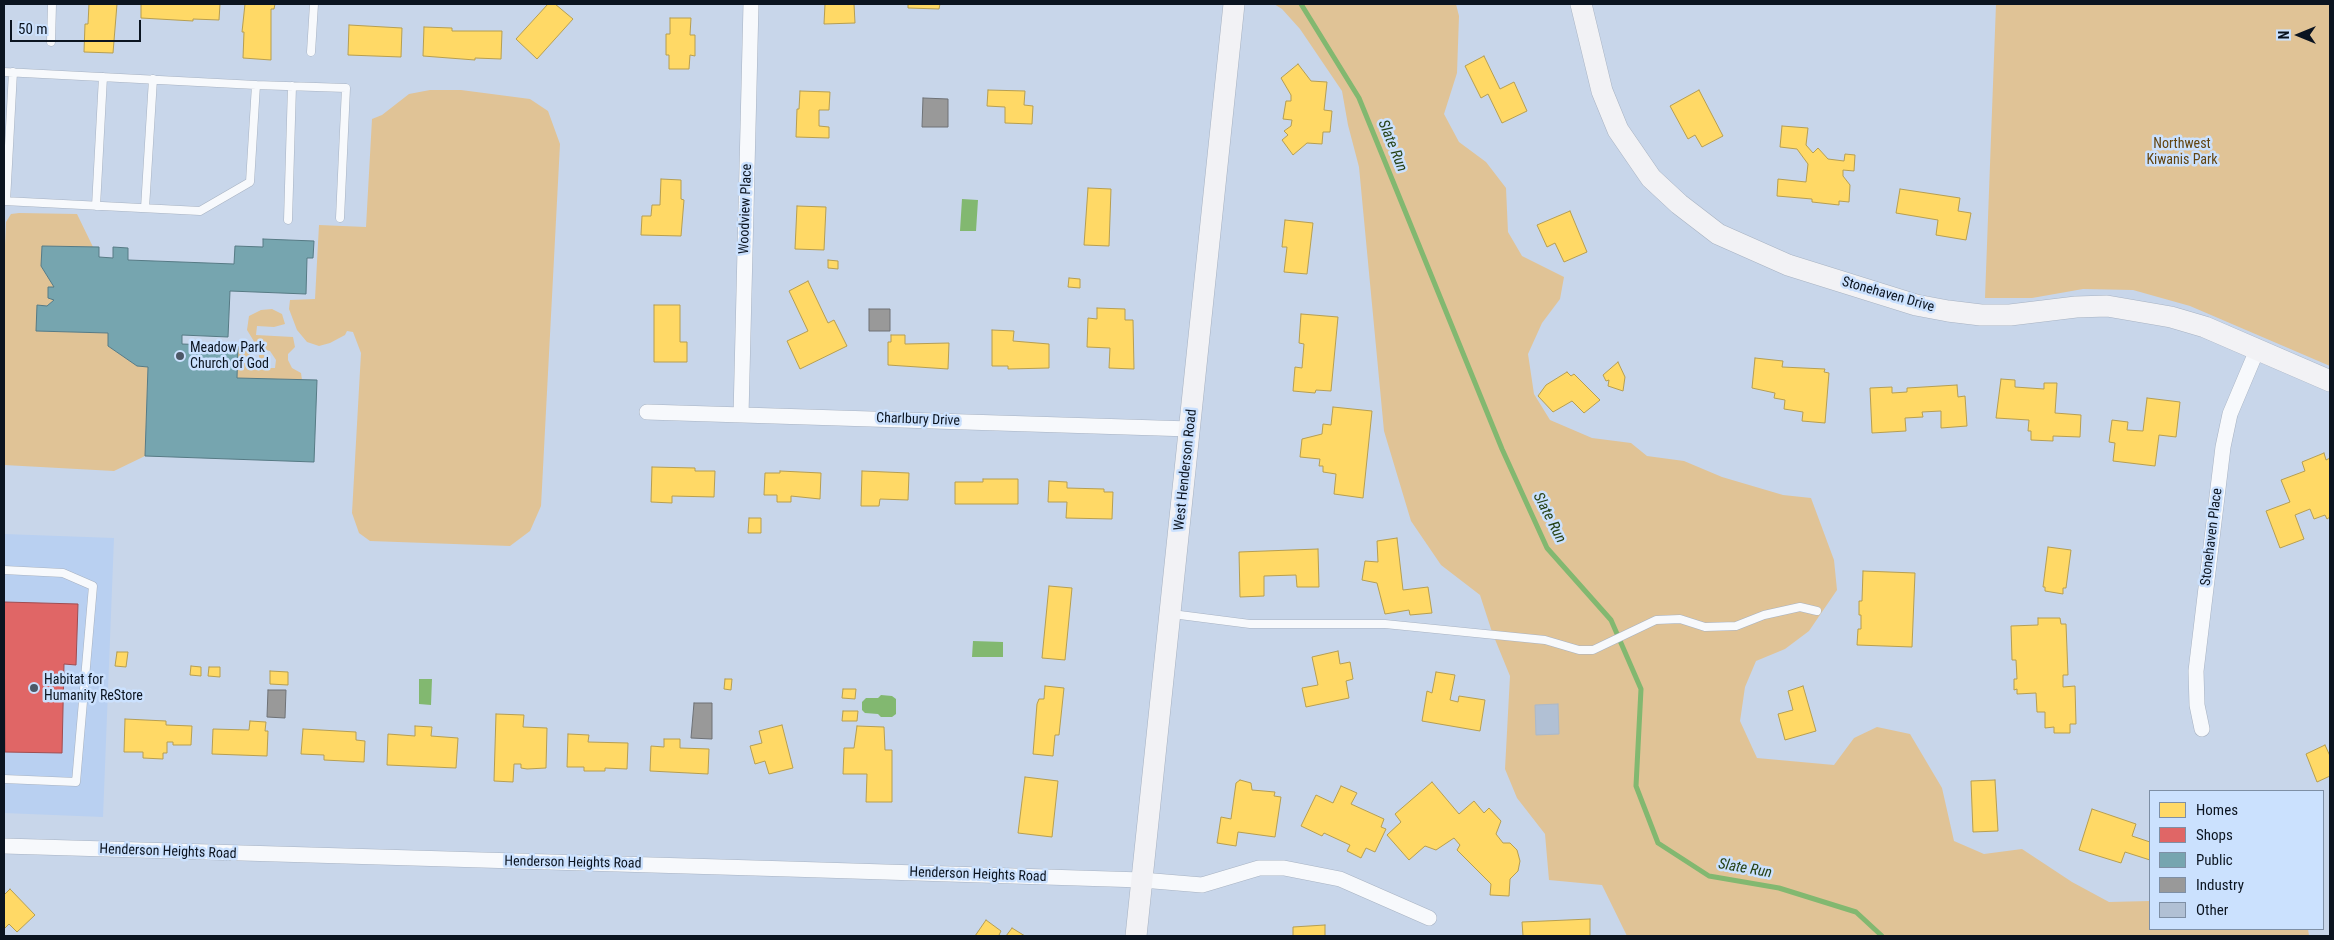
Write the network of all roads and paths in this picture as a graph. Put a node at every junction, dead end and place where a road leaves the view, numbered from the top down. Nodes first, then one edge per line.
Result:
1 (52, 4) edge
2 (314, 4) edge
3 (752, 4) edge
4 (1234, 4) edge
5 (1581, 4) edge
6 (50, 42) dead end
7 (311, 52) dead end
8 (4, 72) edge
9 (13, 72) junction
10 (103, 77) junction
11 (153, 79) junction
12 (256, 85) junction
13 (292, 86) junction
14 (5, 201) edge
15 (96, 206) junction
16 (145, 208) junction
17 (340, 218) dead end
18 (288, 220) dead end
19 (2257, 350) junction
20 (2330, 381) edge
21 (647, 412) dead end
22 (741, 414) junction
23 (1190, 429) junction
24 (4, 570) edge
25 (1817, 611) dead end
26 (1170, 613) junction
27 (2202, 730) dead end
28 (4, 779) edge
29 (4, 846) edge
30 (1142, 880) junction
31 (1429, 918) dead end
32 (1136, 936) edge

1 - 6 lane
2 - 7 lane
3 - 22 street, Woodview Place
4 - 23 main road, West Henderson Road
5 - 19 main road, Stonehaven Drive
8 - 9 lane
9 - 10 lane
9 - 14 lane
10 - 11 lane
10 - 15 lane
11 - 12 lane
11 - 16 lane
12 - 13 lane
12 - 16 lane
13 - 17 lane
13 - 18 lane
14 - 15 lane
15 - 16 lane
19 - 20 main road, Stonehaven Drive
19 - 27 street, Stonehaven Place
21 - 22 street, Charlbury Drive
22 - 23 street, Charlbury Drive
23 - 26 main road, West Henderson Road
24 - 28 lane
25 - 26 lane
26 - 30 main road, West Henderson Road
29 - 30 street, Henderson Heights Road
30 - 31 street, Henderson Heights Road
30 - 32 main road, West Henderson Road

